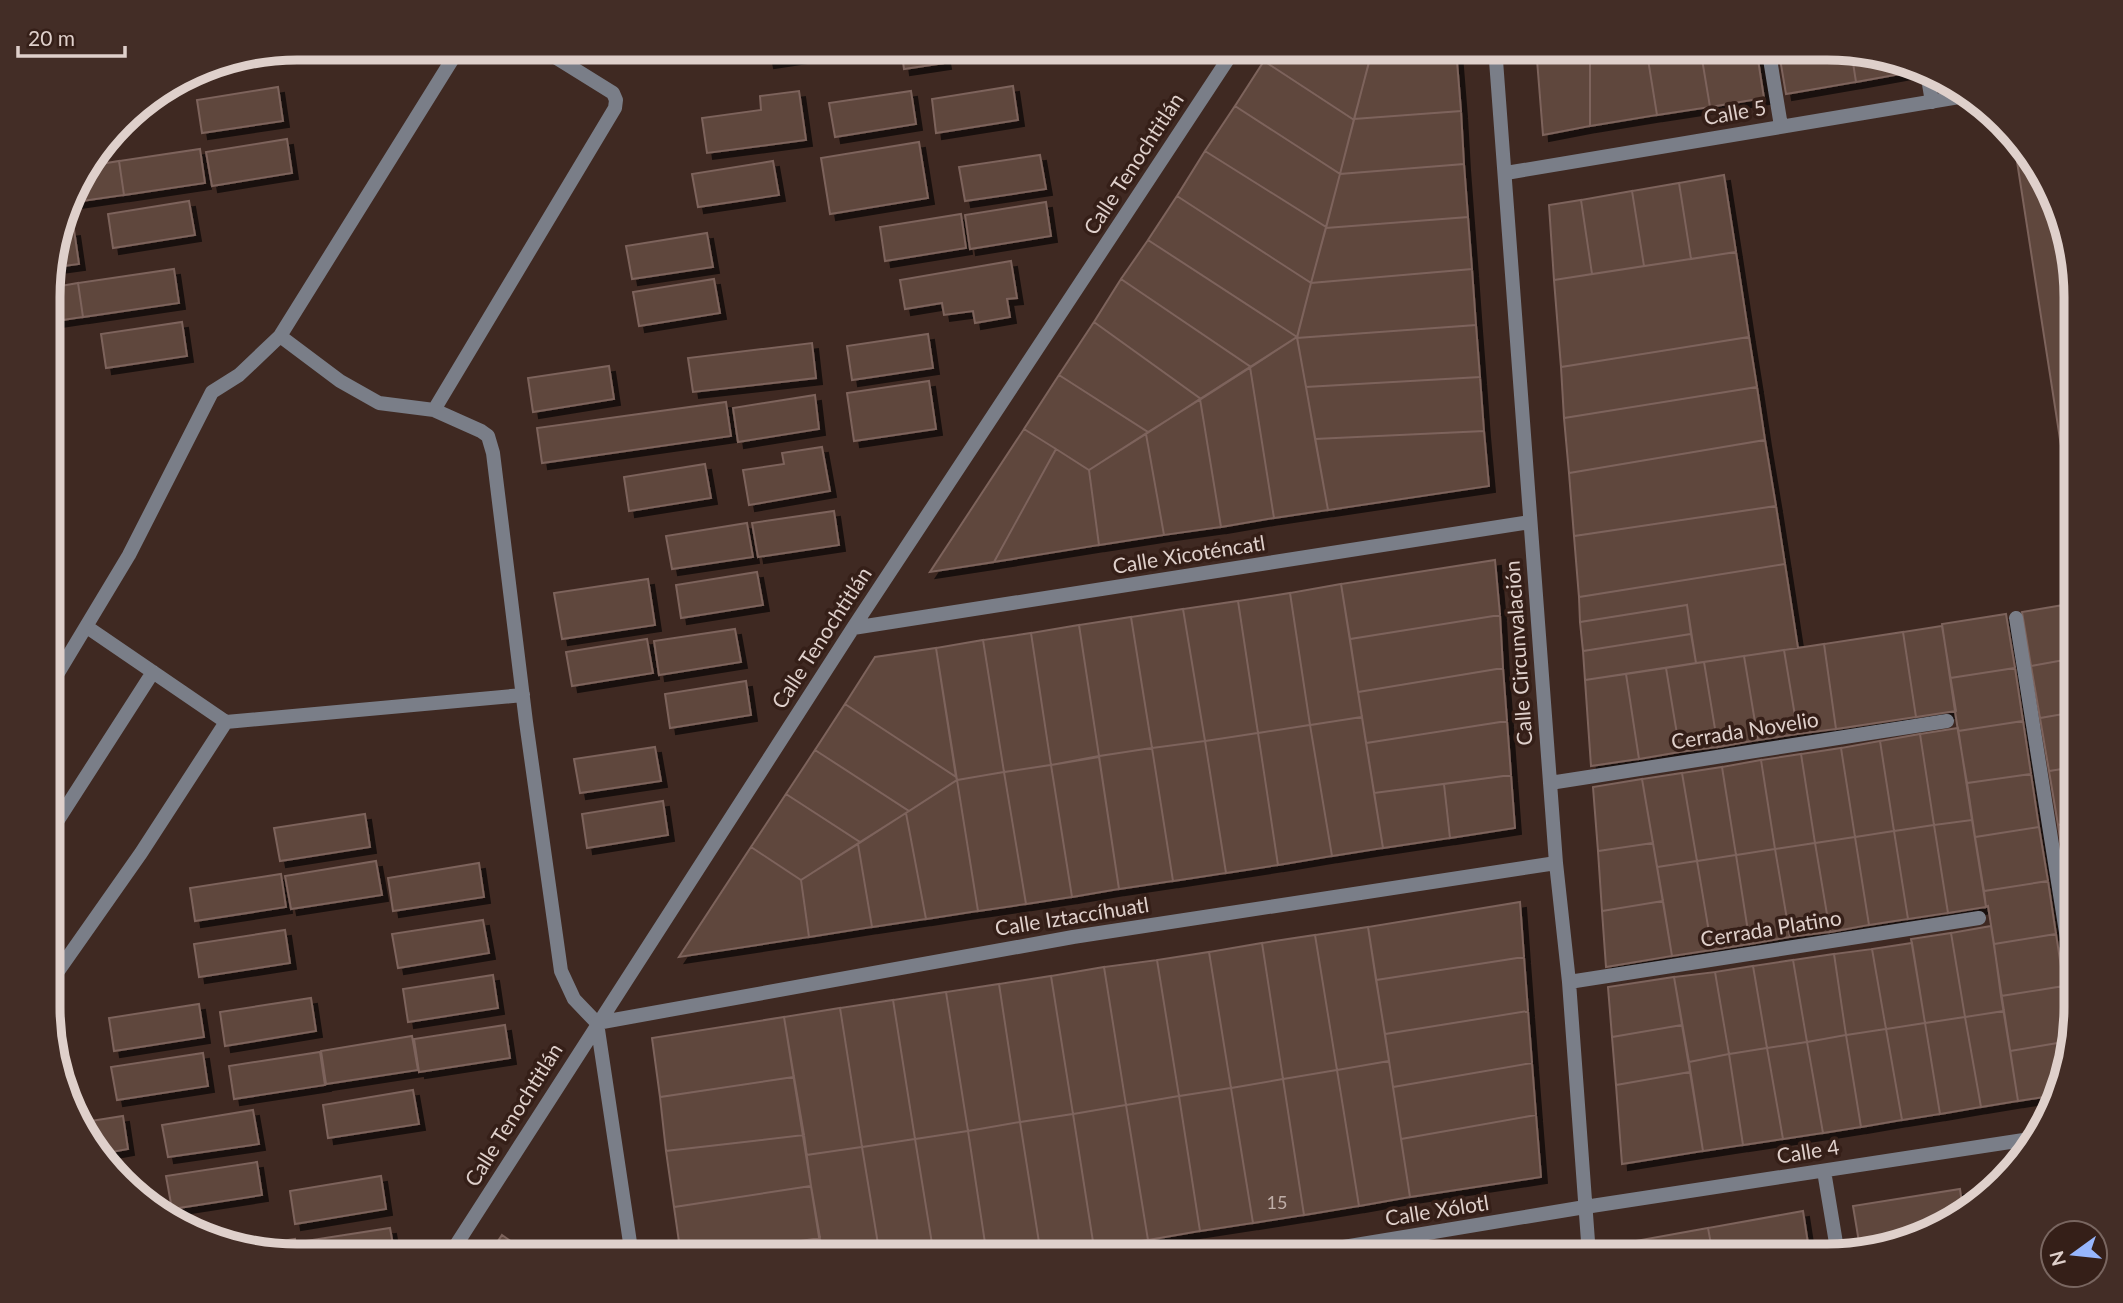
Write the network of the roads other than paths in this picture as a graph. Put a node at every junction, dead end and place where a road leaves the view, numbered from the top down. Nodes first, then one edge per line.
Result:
1 (452, 60) edge
2 (560, 60) edge
3 (1227, 60) edge
4 (1496, 60) edge
5 (1770, 60) edge
6 (1929, 84) edge
7 (1955, 98) edge
8 (1932, 102) junction
9 (1781, 126) junction
10 (1506, 173) junction
11 (281, 336) junction
12 (434, 410) junction
13 (1530, 522) junction
14 (2016, 618) dead end
15 (87, 627) junction
16 (853, 628) junction
17 (60, 670) edge
18 (153, 672) junction
19 (523, 695) junction
20 (1947, 721) dead end
21 (226, 722) junction
22 (1550, 783) junction
23 (60, 817) edge
24 (1556, 863) junction
25 (2063, 914) edge
26 (1979, 918) dead end
27 (60, 968) edge
28 (1569, 982) junction
29 (597, 1023) junction
30 (2019, 1140) junction
31 (2022, 1140) edge
32 (2020, 1144) edge
33 (1824, 1171) junction
34 (1586, 1207) junction
35 (1366, 1243) edge
36 (1588, 1243) edge
37 (1836, 1243) edge
38 (457, 1244) edge
39 (630, 1244) edge

1 - 11 street
2 - 12 street
3 - 16 street, Calle Tenochtitlán
4 - 10 street, Calle Circunvalación
5 - 9 street
6 - 8 street
7 - 8 street, Calle 5
8 - 9 street, Calle 5
9 - 10 street, Calle 5
10 - 13 street, Calle Circunvalación
11 - 12 street
11 - 15 street
12 - 19 street
13 - 16 street, Calle Xicoténcatl
13 - 22 street, Calle Circunvalación
14 - 25 street
15 - 17 street
15 - 18 street
16 - 29 street, Calle Tenochtitlán
18 - 21 street
18 - 23 street
19 - 21 street
19 - 29 street
20 - 22 street, Cerrada Novelio
21 - 27 street
22 - 24 street, Calle Circunvalación
24 - 28 street, Calle Circunvalación
24 - 29 street, Calle Iztaccíhuatl
26 - 28 street, Cerrada Platino
28 - 34 street, Calle Circunvalación
29 - 38 street, Calle Tenochtitlán
29 - 39 street
30 - 31 street, Calle 4
30 - 32 street
30 - 33 street, Calle 4
33 - 34 street, Calle 4
33 - 37 street
34 - 35 street, Calle Xólotl
34 - 36 street, Calle Circunvalación

